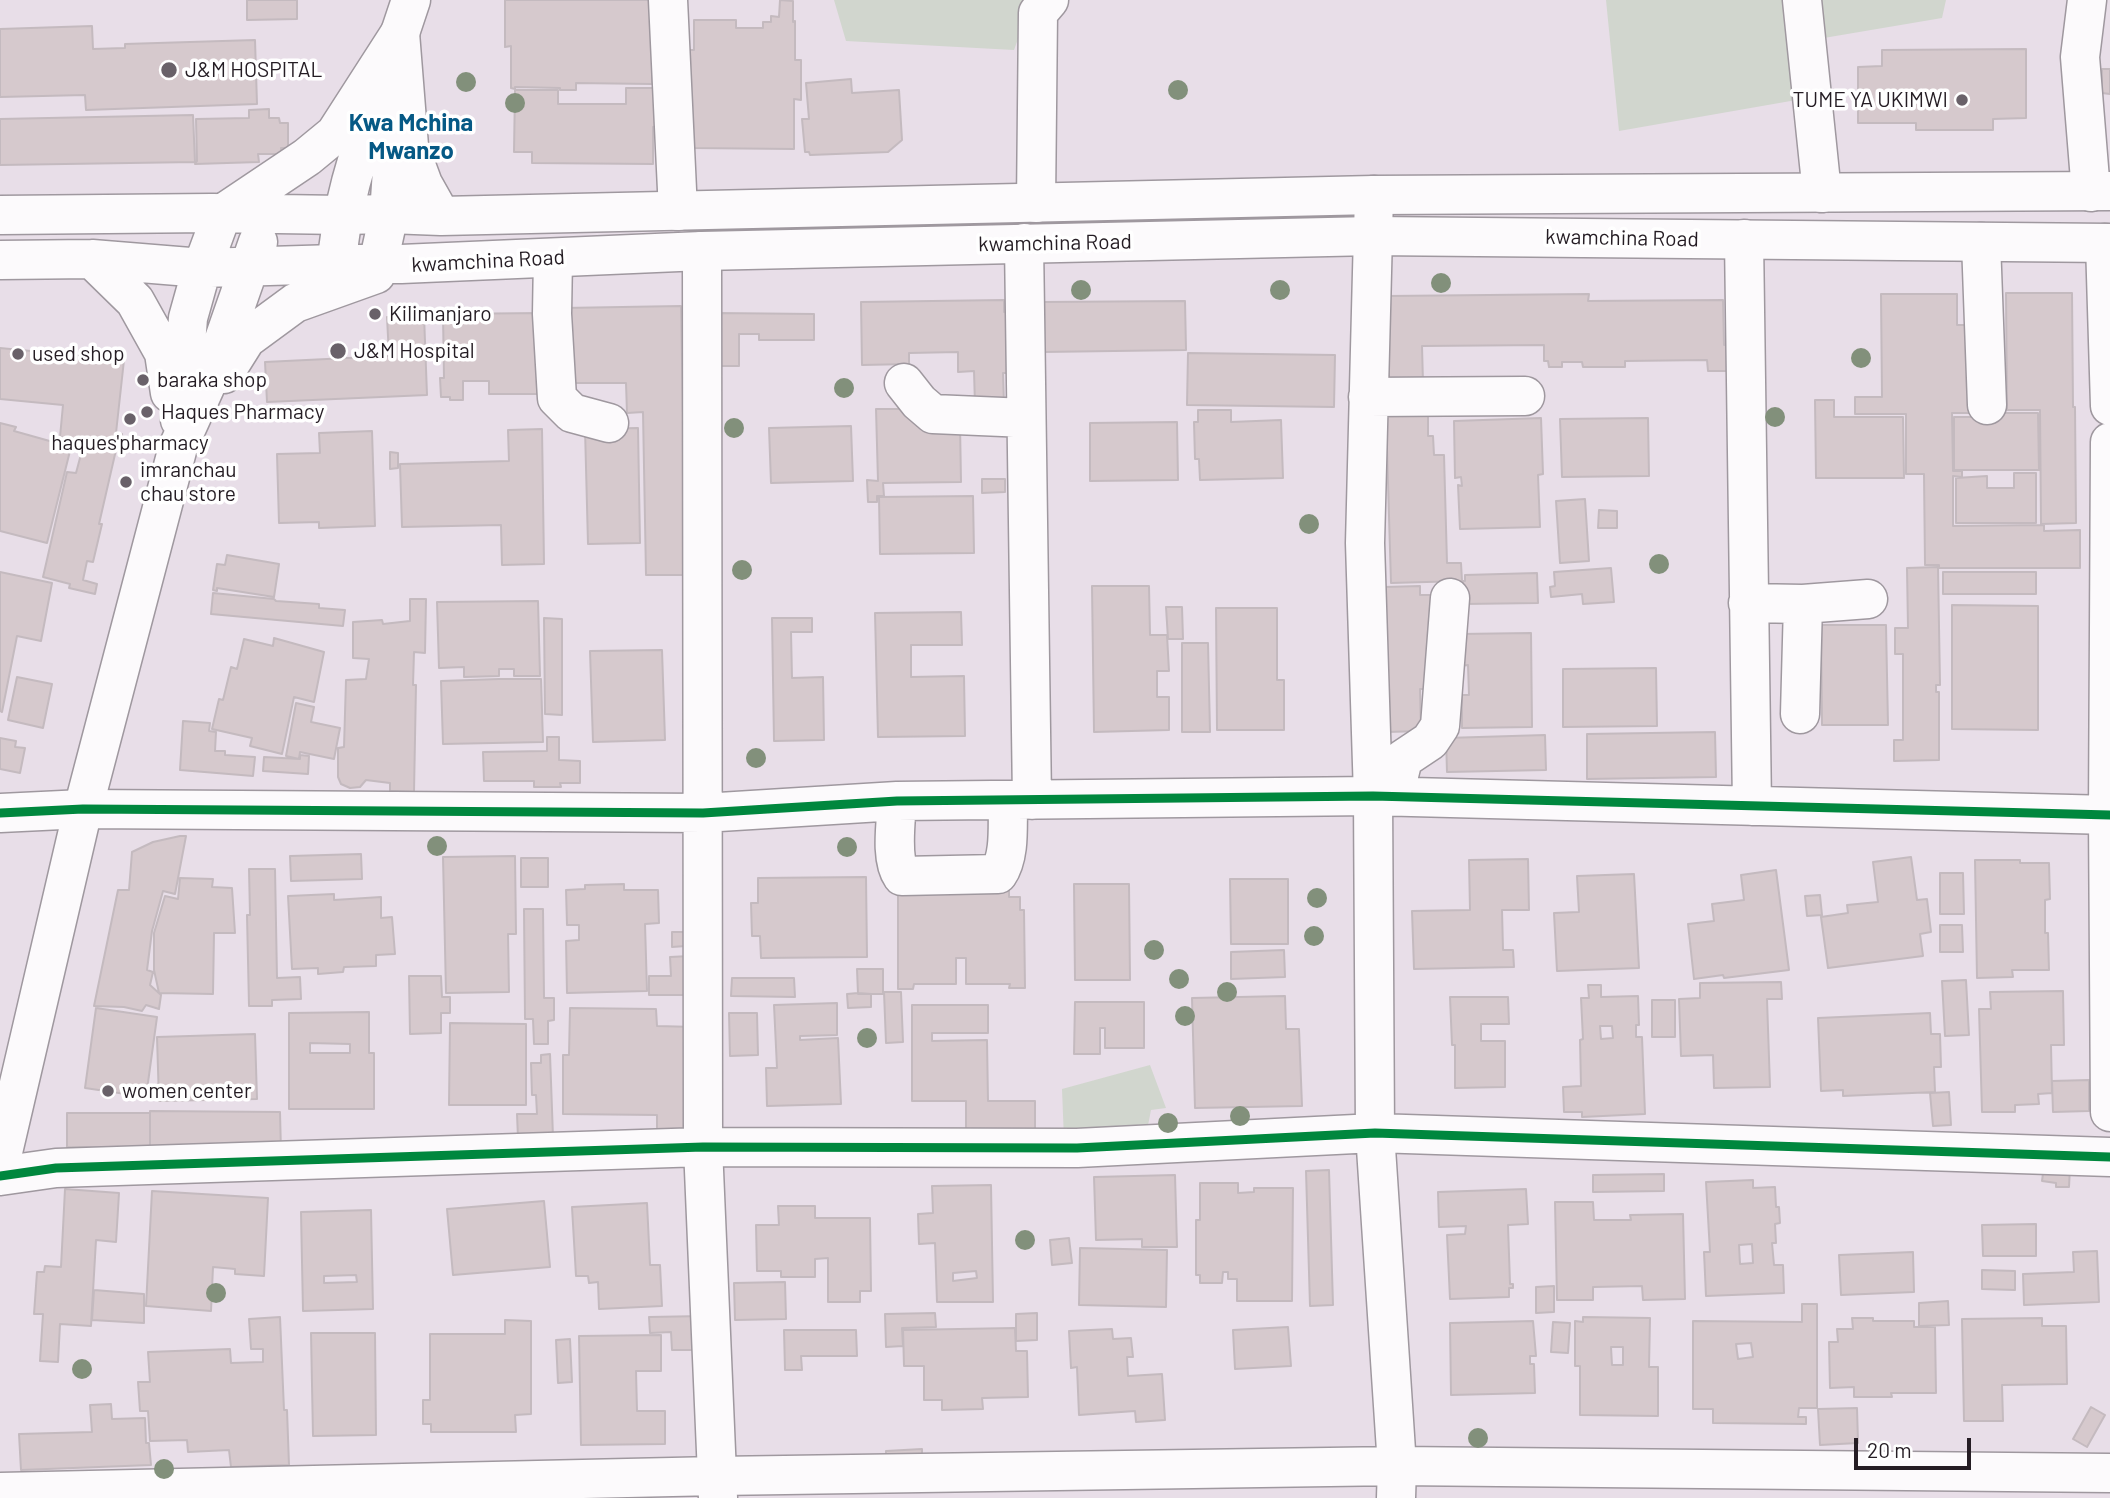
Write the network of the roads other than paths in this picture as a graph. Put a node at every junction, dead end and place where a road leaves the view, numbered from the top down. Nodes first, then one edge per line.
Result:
1 (668, 0) edge
2 (1049, 0) edge
3 (1802, 0) edge
4 (2087, 0) edge
5 (405, 17) edge
6 (390, 81) junction
7 (2101, 192) edge
8 (1822, 193) junction
9 (1374, 195) junction
10 (1036, 203) junction
11 (678, 211) junction
12 (222, 214) junction
13 (266, 214) junction
14 (389, 214) junction
15 (0, 215) edge
16 (343, 215) junction
17 (441, 216) junction
18 (1373, 236) junction
19 (1744, 240) junction
20 (1981, 242) junction
21 (1024, 243) junction
22 (2108, 243) edge
23 (702, 251) junction
24 (553, 258) junction
25 (92, 259) junction
26 (0, 260) edge
27 (336, 264) junction
28 (389, 264) junction
29 (251, 265) junction
30 (202, 268) junction
31 (905, 383) dead end
32 (1525, 396) dead end
33 (1368, 397) junction
34 (1987, 405) dead end
35 (2110, 406) edge
36 (1026, 418) junction
37 (609, 423) dead end
38 (2110, 442) edge
39 (178, 447) junction
40 (1450, 598) dead end
41 (1868, 599) dead end
42 (1748, 603) junction
43 (1803, 604) junction
44 (1800, 714) dead end
45 (1383, 796) junction
46 (1020, 800) junction
47 (897, 802) junction
48 (1752, 806) junction
49 (83, 809) junction
50 (0, 813) edge
51 (702, 813) junction
52 (2109, 815) edge
53 (2110, 1112) edge
54 (1375, 1133) junction
55 (703, 1147) junction
56 (2110, 1157) edge
57 (0, 1166) edge
58 (0, 1176) edge
59 (2110, 1474) edge
60 (1396, 1482) edge
61 (717, 1487) edge
62 (0, 1492) edge

1 - 11 street
2 - 10 street
3 - 8 street
4 - 7 street
5 - 6 street
5 - 12 street
5 - 17 street
6 - 14 street
6 - 16 street
7 - 8 street, kwamchina Road
8 - 9 street, kwamchina Road
9 - 10 street, kwamchina Road
9 - 18 street
10 - 11 street, kwamchina Road
11 - 17 street, kwamchina Road
12 - 13 street, kwamchina Road
12 - 15 street, kwamchina Road
12 - 30 street
13 - 16 street, kwamchina Road
13 - 29 street
14 - 16 street, kwamchina Road
14 - 17 street, kwamchina Road
14 - 28 street
16 - 27 street
18 - 19 street, kwamchina Road
18 - 21 street, kwamchina Road
18 - 33 street
19 - 20 street, kwamchina Road
19 - 42 street
20 - 22 street, kwamchina Road
20 - 34 street
21 - 23 street, kwamchina Road
21 - 36 street
22 - 35 street
23 - 24 street, kwamchina Road
23 - 51 street
24 - 28 street, kwamchina Road
24 - 37 street
25 - 26 street, kwamchina Road
25 - 30 street, kwamchina Road
25 - 39 street
27 - 28 street, kwamchina Road
27 - 29 street, kwamchina Road
28 - 39 street
29 - 30 street, kwamchina Road
29 - 39 street
30 - 39 street
31 - 36 street
32 - 33 street
33 - 45 street
36 - 46 street
38 - 52 street
39 - 49 street
40 - 45 street
41 - 43 street
42 - 43 street
42 - 48 street
43 - 44 street
45 - 46 street
45 - 48 street
45 - 54 street
46 - 47 street
46 - 47 street
47 - 51 street
48 - 52 street
49 - 50 street
49 - 51 street
49 - 57 street
51 - 55 street
52 - 53 street
54 - 55 street
54 - 56 street
54 - 60 street
55 - 58 street
55 - 61 street
59 - 60 street
60 - 61 street
61 - 62 street

